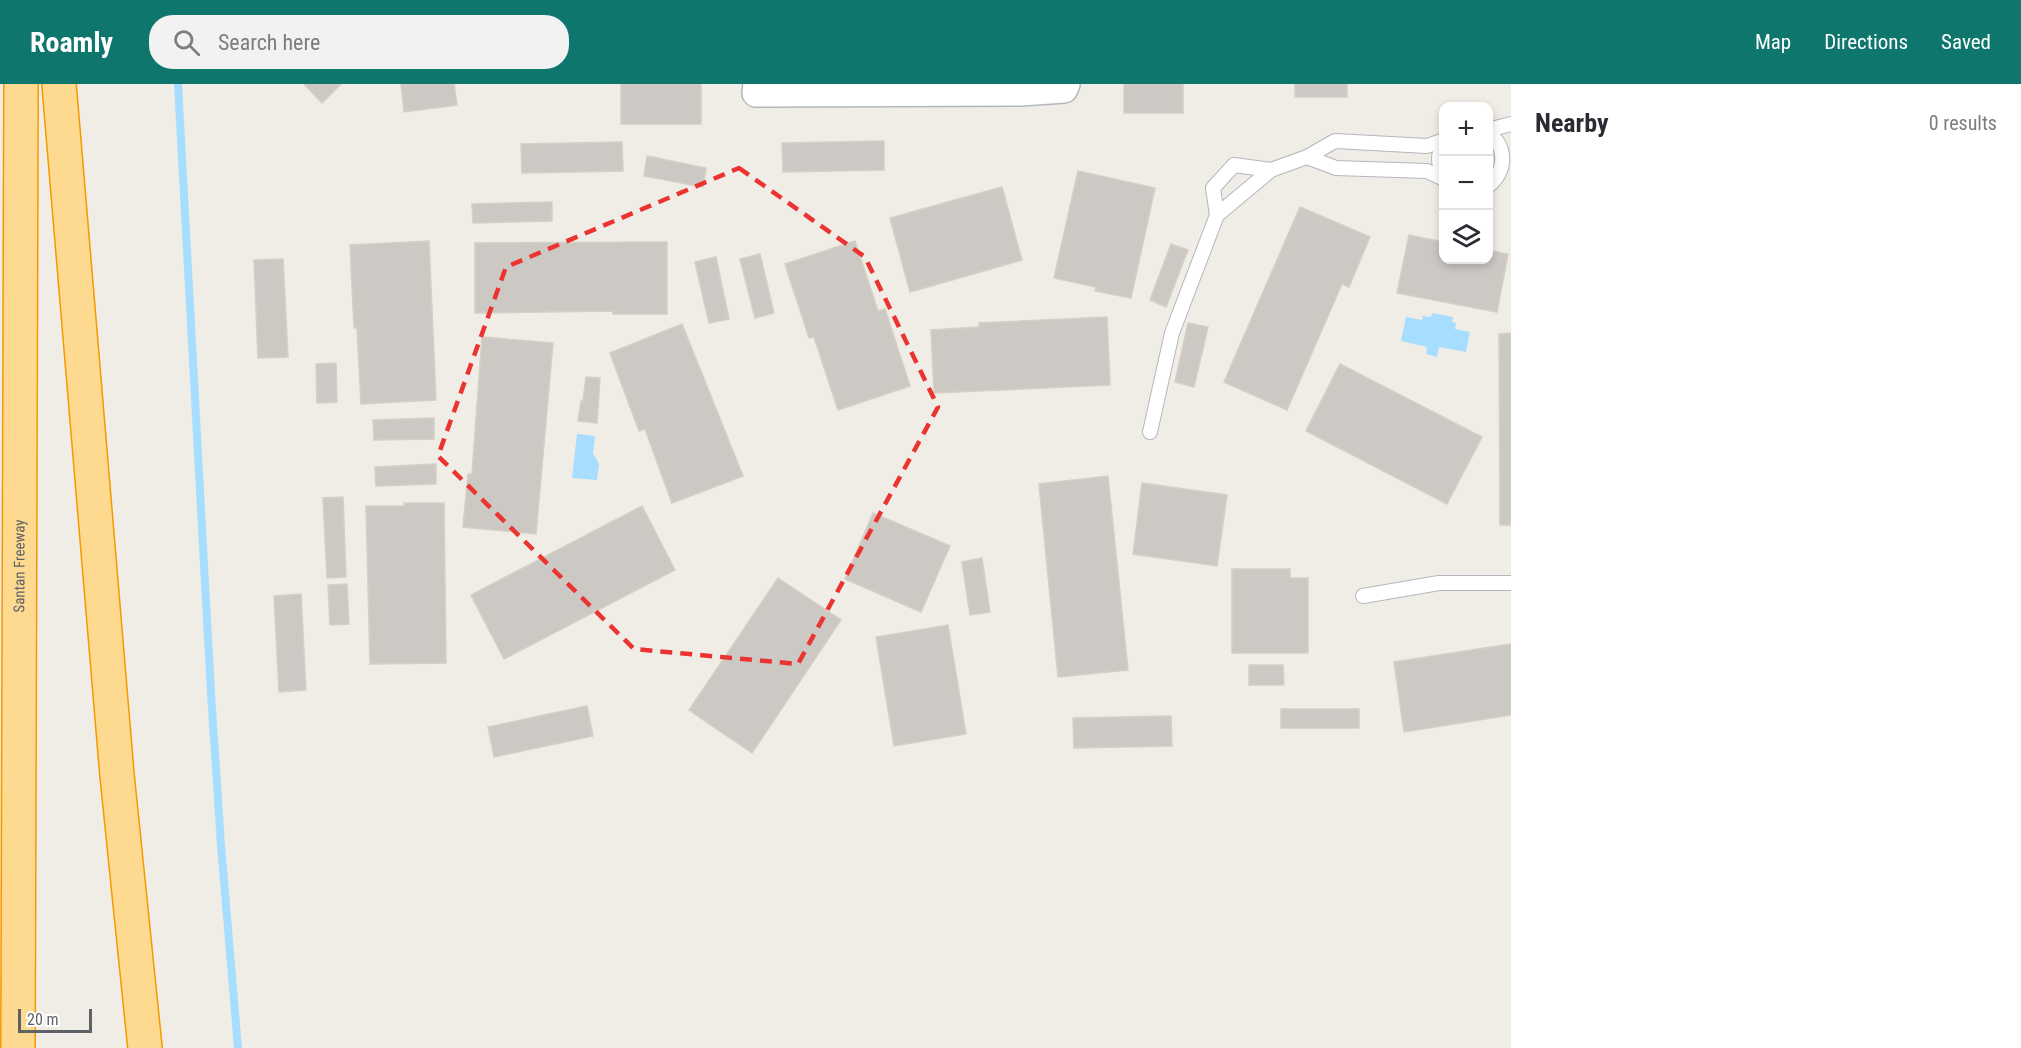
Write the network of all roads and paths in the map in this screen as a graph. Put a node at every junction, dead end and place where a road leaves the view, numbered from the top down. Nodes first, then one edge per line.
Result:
1 (21, 84) edge
2 (59, 84) edge
3 (1065, 86) edge
4 (756, 88) edge
5 (1511, 124) edge
6 (1493, 129) edge
7 (1493, 137) edge
8 (1439, 142) edge
9 (1507, 155) edge
10 (1307, 158) junction
11 (1271, 170) junction
12 (1439, 176) edge
13 (1493, 181) edge
14 (1217, 215) junction
15 (1150, 432) dead end
16 (1511, 583) edge
17 (1363, 596) dead end
18 (18, 1048) edge
19 (145, 1048) edge

1 - 18 highway, Santan Freeway
2 - 19 highway
3 - 4 street
5 - 6 lane
7 - 9 lane
8 - 10 lane
9 - 13 lane
10 - 11 lane
10 - 12 lane
11 - 14 lane
11 - 14 lane
14 - 15 lane
16 - 17 lane

